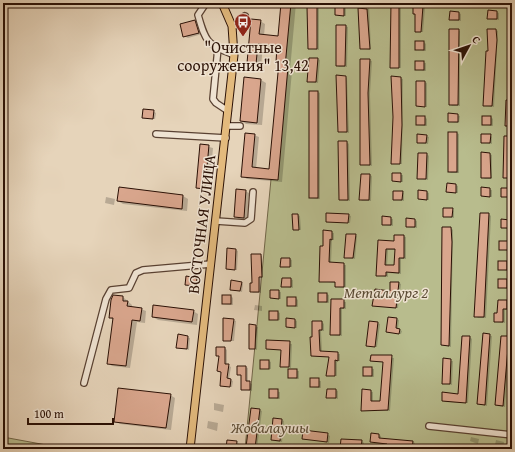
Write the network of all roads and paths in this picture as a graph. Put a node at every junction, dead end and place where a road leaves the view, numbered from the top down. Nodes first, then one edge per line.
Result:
1 (206, 3) edge
2 (222, 3) edge
3 (245, 16) dead end
4 (232, 26) junction
5 (218, 48) junction
6 (234, 55) junction
7 (228, 111) junction
8 (227, 126) junction
9 (240, 126) dead end
10 (156, 134) dead end
11 (226, 138) junction
12 (253, 192) dead end
13 (216, 221) junction
14 (211, 264) junction
15 (84, 383) dead end
16 (429, 426) dead end
17 (512, 435) edge
18 (190, 449) edge

1 - 5 street
2 - 4 main road, ВОСТОЧНАЯ УЛИЦА
3 - 4 street
4 - 6 main road, ВОСТОЧНАЯ УЛИЦА
5 - 6 street
5 - 7 street
6 - 7 main road, ВОСТОЧНАЯ УЛИЦА
7 - 8 main road, ВОСТОЧНАЯ УЛИЦА
8 - 9 street
8 - 11 main road, ВОСТОЧНАЯ УЛИЦА
10 - 11 street
11 - 13 main road, ВОСТОЧНАЯ УЛИЦА
12 - 13 street
13 - 14 main road, ВОСТОЧНАЯ УЛИЦА
14 - 15 street
14 - 18 main road, ВОСТОЧНАЯ УЛИЦА
16 - 17 street

